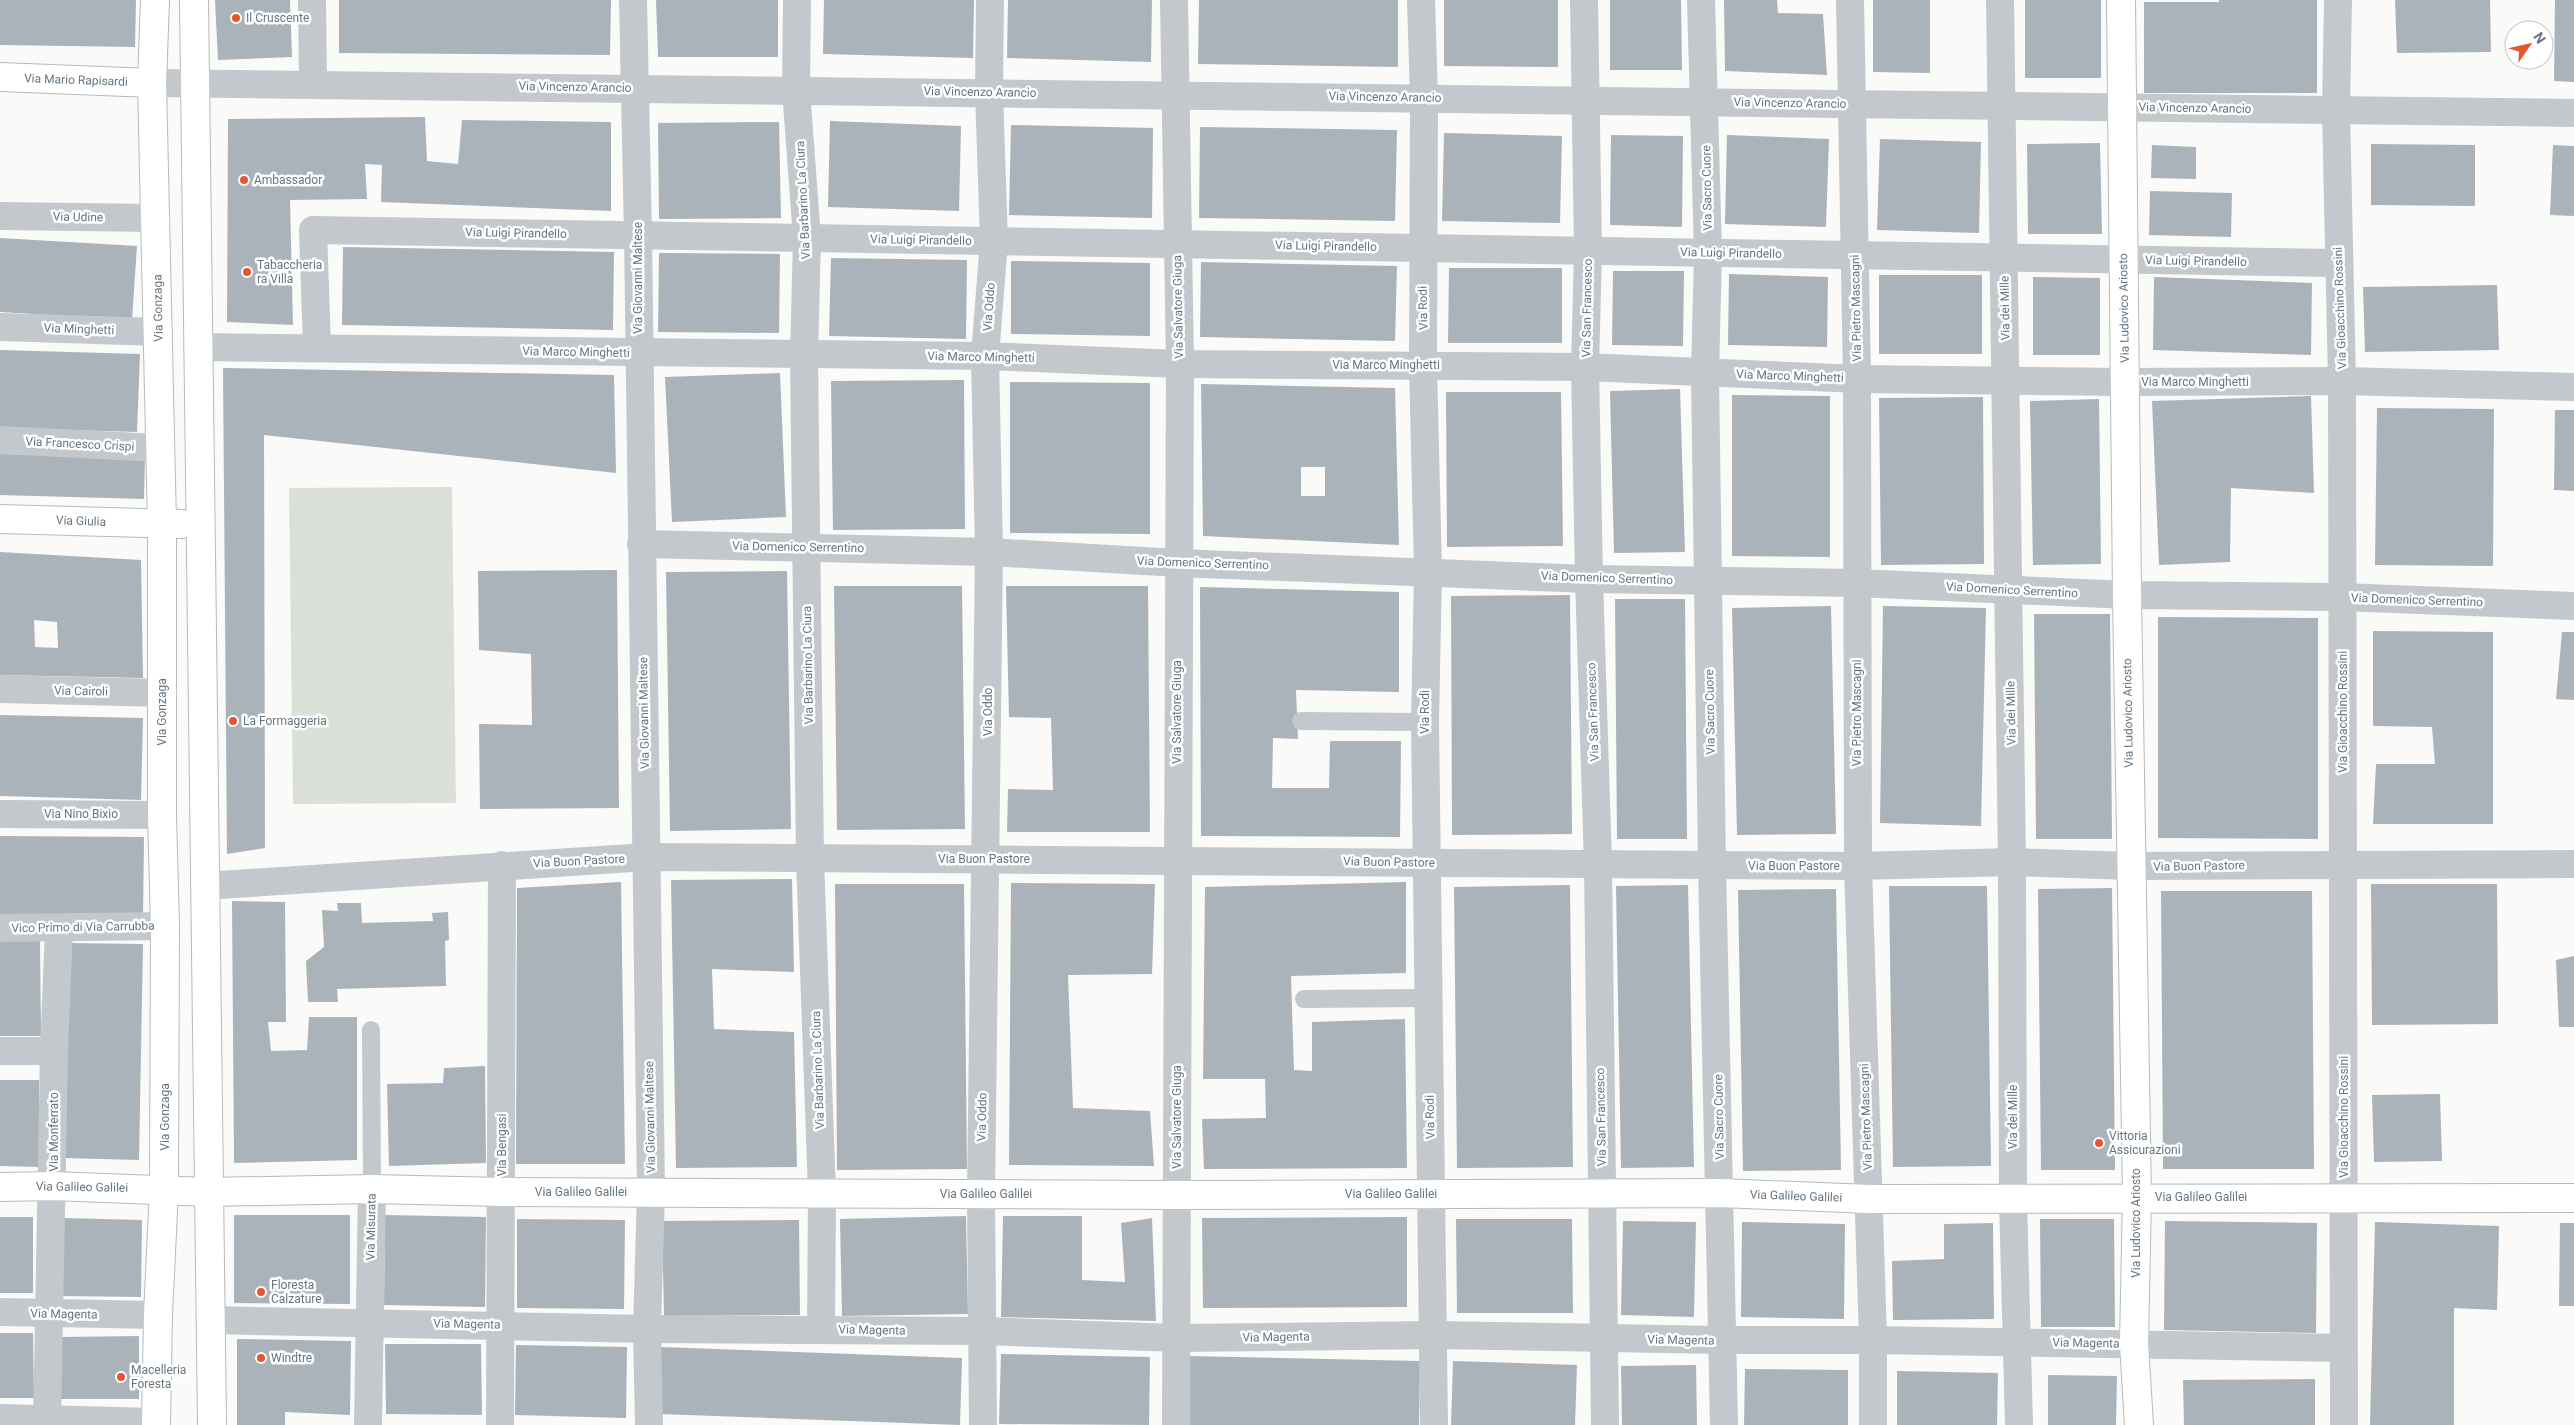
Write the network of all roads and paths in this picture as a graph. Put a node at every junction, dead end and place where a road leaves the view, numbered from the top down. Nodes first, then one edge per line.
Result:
1 (155, 0) edge
2 (194, 0) edge
3 (312, 0) edge
4 (633, 0) edge
5 (797, 0) edge
6 (990, 0) edge
7 (1174, 0) edge
8 (1421, 0) edge
9 (1584, 0) edge
10 (1701, 0) edge
11 (1850, 0) edge
12 (2000, 0) edge
13 (2122, 0) edge
14 (2338, 0) edge
15 (0, 77) edge
16 (196, 82) junction
17 (152, 83) junction
18 (313, 84) junction
19 (633, 88) junction
20 (796, 90) junction
21 (989, 92) junction
22 (1174, 95) junction
23 (1424, 98) junction
24 (1586, 100) junction
25 (1705, 102) junction
26 (1852, 104) junction
27 (2002, 106) junction
28 (2122, 107) junction
29 (2336, 110) junction
30 (2574, 113) edge
31 (0, 216) edge
32 (156, 218) junction
33 (638, 235) junction
34 (807, 238) junction
35 (994, 241) junction
36 (1177, 244) junction
37 (1422, 248) junction
38 (1588, 251) junction
39 (1708, 253) junction
40 (1855, 255) junction
41 (2004, 258) junction
42 (2124, 260) junction
43 (2338, 263) junction
44 (0, 327) edge
45 (159, 332) junction
46 (197, 347) junction
47 (317, 347) junction
48 (639, 354) junction
49 (804, 356) junction
50 (985, 356) junction
51 (1180, 364) junction
52 (1423, 366) junction
53 (1585, 367) junction
54 (1705, 374) junction
55 (1857, 379) junction
56 (2005, 381) junction
57 (2342, 381) junction
58 (2125, 382) junction
59 (2574, 386) edge
60 (0, 440) edge
61 (159, 448) junction
62 (0, 518) edge
63 (162, 524) junction
64 (200, 524) junction
65 (641, 544) junction
66 (806, 547) junction
67 (989, 552) junction
68 (1178, 563) junction
69 (1428, 571) junction
70 (1589, 579) junction
71 (1708, 582) junction
72 (1857, 583) junction
73 (2009, 590) junction
74 (2127, 595) junction
75 (2342, 597) junction
76 (2574, 606) edge
77 (0, 689) edge
78 (162, 693) junction
79 (1301, 720) dead end
80 (1425, 722) junction
81 (0, 814) edge
82 (162, 815) junction
83 (647, 857) junction
84 (810, 859) junction
85 (986, 859) junction
86 (1177, 860) junction
87 (1428, 862) junction
88 (2012, 862) junction
89 (1598, 864) junction
90 (2344, 864) junction
91 (2574, 864) edge
92 (502, 865) junction
93 (1712, 865) junction
94 (1858, 866) junction
95 (2131, 866) junction
96 (204, 886) junction
97 (165, 926) junction
98 (0, 928) edge
99 (59, 928) junction
100 (1428, 998) junction
101 (1304, 999) dead end
102 (371, 1030) dead end
103 (54, 1050) junction
104 (0, 1051) edge
105 (53, 1186) junction
106 (0, 1187) edge
107 (372, 1189) junction
108 (164, 1190) junction
109 (208, 1192) junction
110 (502, 1192) junction
111 (651, 1192) junction
112 (822, 1193) junction
113 (1602, 1193) junction
114 (1721, 1193) junction
115 (981, 1194) junction
116 (1432, 1194) junction
117 (1177, 1195) junction
118 (2137, 1197) junction
119 (2344, 1197) junction
120 (2574, 1198) edge
121 (1868, 1199) junction
122 (2013, 1200) junction
123 (0, 1312) edge
124 (50, 1313) junction
125 (158, 1315) junction
126 (211, 1320) junction
127 (369, 1323) junction
128 (501, 1325) junction
129 (647, 1329) junction
130 (821, 1330) junction
131 (983, 1332) junction
132 (1434, 1335) junction
133 (1176, 1338) junction
134 (1602, 1338) junction
135 (1721, 1340) junction
136 (1873, 1340) junction
137 (2016, 1342) junction
138 (2134, 1344) junction
139 (2342, 1348) junction
140 (0, 1418) edge
141 (47, 1422) edge
142 (156, 1424) edge
143 (212, 1425) edge
144 (368, 1425) edge
145 (500, 1425) edge
146 (649, 1425) edge
147 (983, 1425) edge
148 (1176, 1425) edge
149 (1434, 1425) edge
150 (1605, 1425) edge
151 (1724, 1425) edge
152 (1873, 1425) edge
153 (2019, 1425) edge
154 (2139, 1425) edge
155 (2344, 1425) edge

1 - 17 street, Via Gonzaga
2 - 16 street
3 - 18 street
4 - 19 street, Via Giovanni Maltese
5 - 20 street, Via Barbarino La Ciura
6 - 21 street, Via Oddo
7 - 22 street, Via Salvatore Giuga
8 - 23 street, Via Rodi
9 - 24 street, Via San Francesco
10 - 25 street, Via Sacro Cuore
11 - 26 street, Via Pietro Mascagni
12 - 27 street, Via dei Mille
13 - 28 street, Via Ludovico Ariosto
14 - 29 street, Via Gioacchino Rossini
15 - 17 street, Via Mario Rapisardi
16 - 17 street, Via Vincenzo Arancio
16 - 18 street, Via Vincenzo Arancio
16 - 46 street
17 - 32 street, Via Gonzaga
18 - 19 street, Via Vincenzo Arancio
19 - 20 street, Via Vincenzo Arancio
19 - 33 street, Via Giovanni Maltese
20 - 21 street, Via Vincenzo Arancio
20 - 34 street, Via Barbarino La Ciura
21 - 22 street, Via Vincenzo Arancio
21 - 35 street, Via Oddo
22 - 23 street, Via Vincenzo Arancio
22 - 36 street, Via Salvatore Giuga
23 - 24 street, Via Vincenzo Arancio
23 - 37 street, Via Rodi
24 - 25 street, Via Vincenzo Arancio
24 - 38 street, Via San Francesco
25 - 26 street, Via Vincenzo Arancio
25 - 39 street, Via Sacro Cuore
26 - 27 street, Via Vincenzo Arancio
26 - 40 street, Via Pietro Mascagni
27 - 28 street, Via Vincenzo Arancio
27 - 41 street, Via dei Mille
28 - 29 street, Via Vincenzo Arancio
28 - 42 street, Via Ludovico Ariosto
29 - 30 street, Via Vincenzo Arancio
29 - 43 street, Via Gioacchino Rossini
31 - 32 street, Via Udine
32 - 45 street, Via Gonzaga
33 - 34 street, Via Luigi Pirandello
33 - 47 street, Via Luigi Pirandello
33 - 48 street, Via Giovanni Maltese
34 - 35 street, Via Luigi Pirandello
34 - 49 street, Via Barbarino La Ciura
35 - 36 street, Via Luigi Pirandello
35 - 50 street, Via Oddo
36 - 37 street, Via Luigi Pirandello
36 - 51 street, Via Salvatore Giuga
37 - 38 street, Via Luigi Pirandello
37 - 52 street, Via Rodi
38 - 39 street, Via Luigi Pirandello
38 - 53 street, Via San Francesco
39 - 40 street, Via Luigi Pirandello
39 - 54 street, Via Sacro Cuore
40 - 41 street, Via Luigi Pirandello
40 - 55 street, Via Pietro Mascagni
41 - 42 street, Via Luigi Pirandello
41 - 56 street, Via dei Mille
42 - 43 street, Via Luigi Pirandello
42 - 58 street, Via Ludovico Ariosto
43 - 57 street, Via Gioacchino Rossini
44 - 45 street, Via Minghetti
45 - 61 street, Via Gonzaga
46 - 47 street, Via Marco Minghetti
46 - 64 street
47 - 48 street, Via Marco Minghetti
48 - 49 street, Via Marco Minghetti
48 - 65 street, Via Giovanni Maltese
49 - 50 street, Via Marco Minghetti
49 - 66 street, Via Barbarino La Ciura
50 - 51 street, Via Marco Minghetti
50 - 67 street, Via Oddo
51 - 52 street, Via Marco Minghetti
51 - 68 street, Via Salvatore Giuga
52 - 53 street, Via Marco Minghetti
52 - 69 street, Via Rodi
53 - 54 street, Via Marco Minghetti
53 - 70 street, Via San Francesco
54 - 55 street, Via Marco Minghetti
54 - 71 street, Via Sacro Cuore
55 - 56 street, Via Marco Minghetti
55 - 72 street, Via Pietro Mascagni
56 - 58 street, Via Marco Minghetti
56 - 73 street, Via dei Mille
57 - 58 street, Via Marco Minghetti
57 - 59 street, Via Marco Minghetti
57 - 75 street, Via Gioacchino Rossini
58 - 74 street, Via Ludovico Ariosto
60 - 61 street, Via Francesco Crispi
61 - 63 street, Via Gonzaga
62 - 63 street, Via Giulia
63 - 64 street, Via Giulia
63 - 78 street, Via Gonzaga
64 - 96 street
65 - 66 street, Via Domenico Serrentino
65 - 83 street, Via Giovanni Maltese
66 - 67 street, Via Domenico Serrentino
66 - 84 street, Via Barbarino La Ciura
67 - 68 street, Via Domenico Serrentino
67 - 85 street, Via Oddo
68 - 69 street, Via Domenico Serrentino
68 - 86 street, Via Salvatore Giuga
69 - 70 street, Via Domenico Serrentino
69 - 80 street, Via Rodi
70 - 71 street, Via Domenico Serrentino
70 - 89 street, Via San Francesco
71 - 72 street, Via Domenico Serrentino
71 - 93 street, Via Sacro Cuore
72 - 73 street, Via Domenico Serrentino
72 - 94 street, Via Pietro Mascagni
73 - 74 street, Via Domenico Serrentino
73 - 88 street, Via dei Mille
74 - 75 street, Via Domenico Serrentino
74 - 95 street, Via Ludovico Ariosto
75 - 76 street, Via Domenico Serrentino
75 - 90 street, Via Gioacchino Rossini
77 - 78 street, Via Cairoli
78 - 82 street, Via Gonzaga
79 - 80 lane
80 - 87 street, Via Rodi
81 - 82 street, Via Nino Bixio
82 - 97 street, Via Gonzaga
83 - 84 street, Via Buon Pastore
83 - 92 street, Via Buon Pastore
83 - 111 street, Via Giovanni Maltese
84 - 85 street, Via Buon Pastore
84 - 112 street, Via Barbarino La Ciura
85 - 86 street, Via Buon Pastore
85 - 115 street, Via Oddo
86 - 87 street, Via Buon Pastore
86 - 117 street, Via Salvatore Giuga
87 - 89 street, Via Buon Pastore
87 - 100 street, Via Rodi
88 - 94 street, Via Buon Pastore
88 - 95 street, Via Buon Pastore
88 - 122 street, Via dei Mille
89 - 93 street, Via Buon Pastore
89 - 113 street, Via San Francesco
90 - 91 street, Via Buon Pastore
90 - 95 street, Via Buon Pastore
90 - 119 street, Via Gioacchino Rossini
92 - 96 street, Via Buon Pastore
92 - 110 street, Via Bengasi
93 - 94 street, Via Buon Pastore
93 - 114 street, Via Sacro Cuore
94 - 121 street, Via Pietro Mascagni
95 - 118 street, Via Ludovico Ariosto
96 - 109 street
97 - 99 street, Vico Primo di Via Carrubba
97 - 108 street, Via Gonzaga
98 - 99 street, Vico Primo di Via Carrubba
99 - 103 street, Via Monferrato
100 - 101 lane
100 - 116 street, Via Rodi
102 - 107 lane, Via Misurata
103 - 104 street
103 - 105 street, Via Monferrato
105 - 106 street, Via Galileo Galilei
105 - 108 street, Via Galileo Galilei
105 - 124 street, Via Monferrato
107 - 109 street, Via Galileo Galilei
107 - 110 street, Via Galileo Galilei
107 - 127 street, Via Misurata
108 - 109 street, Via Galileo Galilei
108 - 125 street, Via Gonzaga
109 - 126 street
110 - 111 street, Via Galileo Galilei
110 - 128 street, Via Bengasi
111 - 112 street, Via Galileo Galilei
111 - 129 street, Via Giovanni Maltese
112 - 115 street, Via Galileo Galilei
112 - 130 street, Via Barbarino La Ciura
113 - 114 street, Via Galileo Galilei
113 - 116 street, Via Galileo Galilei
113 - 134 street, Via San Francesco
114 - 121 street, Via Galileo Galilei
114 - 135 street, Via Sacro Cuore
115 - 117 street, Via Galileo Galilei
115 - 131 street, Via Oddo
116 - 117 street, Via Galileo Galilei
116 - 132 street, Via Rodi
117 - 133 street, Via Salvatore Giuga
118 - 119 street, Via Galileo Galilei
118 - 122 street, Via Galileo Galilei
118 - 138 street, Via Ludovico Ariosto
119 - 120 street, Via Galileo Galilei
119 - 139 street, Via Gioacchino Rossini
121 - 122 street, Via Galileo Galilei
121 - 136 street, Via Pietro Mascagni
122 - 137 street, Via dei Mille
123 - 124 street, Via Magenta
124 - 125 street, Via Magenta
124 - 141 street, Via Monferrato
125 - 142 street, Via Gonzaga
126 - 127 street, Via Magenta
126 - 143 street
127 - 128 street, Via Magenta
127 - 144 street, Via Misurata
128 - 129 street, Via Magenta
128 - 145 street, Via Bengasi
129 - 130 street, Via Magenta
129 - 146 street, Via Giovanni Maltese
130 - 131 street, Via Magenta
131 - 133 street, Via Magenta
131 - 147 street, Via Oddo
132 - 133 street, Via Magenta
132 - 134 street, Via Magenta
132 - 149 street, Via Rodi
133 - 148 street, Via Salvatore Giuga
134 - 135 street, Via Magenta
134 - 150 street, Via San Francesco
135 - 136 street, Via Magenta
135 - 151 street, Via Sacro Cuore
136 - 137 street, Via Magenta
136 - 152 street, Via Pietro Mascagni
137 - 138 street, Via Magenta
137 - 153 street, Via dei Mille
138 - 139 street, Via Magenta
138 - 154 street, Via Ludovico Ariosto
139 - 155 street, Via Gioacchino Rossini
140 - 141 street
141 - 142 street

